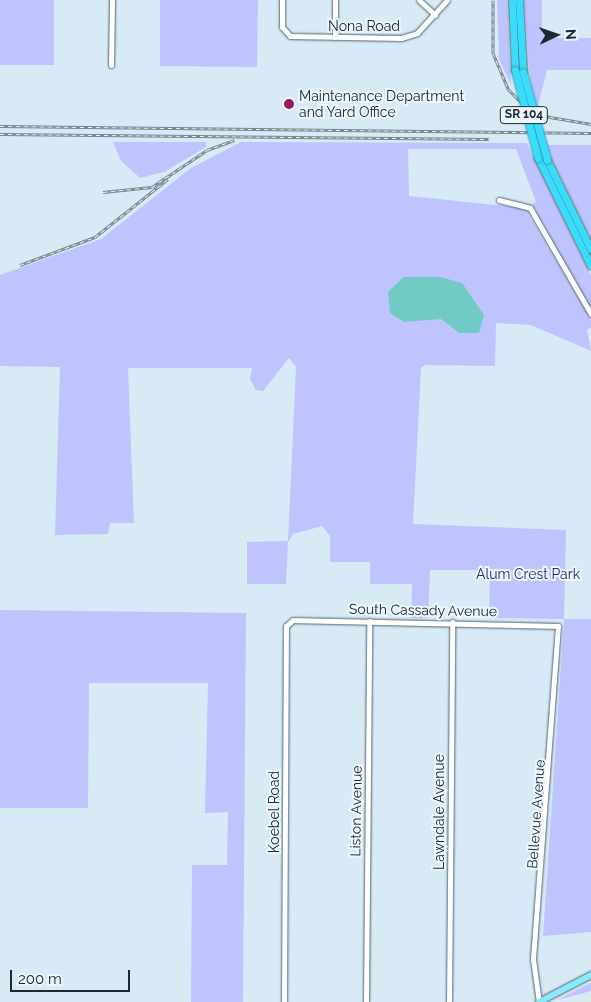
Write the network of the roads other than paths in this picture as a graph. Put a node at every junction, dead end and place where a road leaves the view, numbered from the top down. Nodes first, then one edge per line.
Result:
1 (112, 0) edge
2 (282, 0) edge
3 (335, 0) edge
4 (420, 0) edge
5 (447, 0) edge
6 (512, 0) edge
7 (519, 0) edge
8 (435, 14) junction
9 (335, 37) junction
10 (112, 65) dead end
11 (499, 200) dead end
12 (591, 250) edge
13 (591, 266) edge
14 (591, 314) edge
15 (369, 621) junction
16 (288, 622) joint
17 (452, 622) junction
18 (558, 626) joint
19 (591, 975) edge
20 (284, 1002) edge
21 (366, 1002) edge
22 (449, 1002) edge
23 (539, 1002) edge

1 - 10 street
2 - 9 street, Nona Road
3 - 9 street
4 - 8 street
5 - 8 street, Nona Road
6 - 13 highway, SR 104, bridge
7 - 12 highway, SR 104, bridge
8 - 9 street, Nona Road
11 - 14 street
15 - 16 street, South Cassady Avenue
15 - 17 street, South Cassady Avenue
15 - 21 street, Liston Avenue
16 - 20 street, Koebel Road
17 - 18 street, South Cassady Avenue
17 - 22 street, Lawndale Avenue
18 - 23 street, Bellevue Avenue
19 - 23 main road

